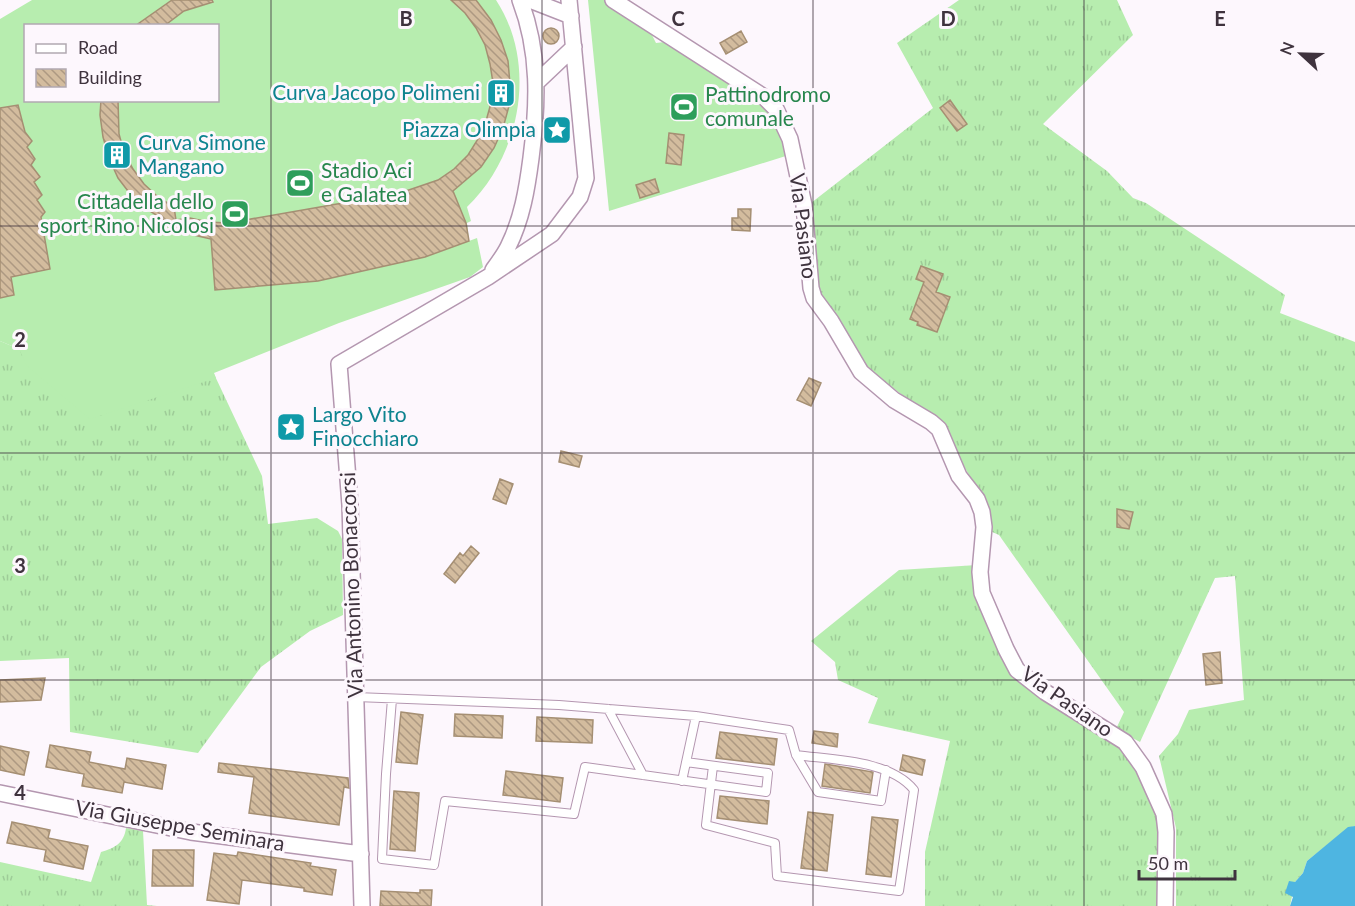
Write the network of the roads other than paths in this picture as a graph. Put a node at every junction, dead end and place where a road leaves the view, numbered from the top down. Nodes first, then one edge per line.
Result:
1 (519, 0) edge
2 (530, 0) edge
3 (569, 0) edge
4 (613, 0) edge
5 (571, 16) junction
6 (574, 47) junction
7 (536, 83) junction
8 (488, 277) junction
9 (356, 697) junction
10 (392, 699) junction
11 (608, 709) junction
12 (696, 716) junction
13 (796, 755) junction
14 (686, 762) junction
15 (714, 766) junction
16 (886, 770) junction
17 (643, 775) junction
18 (682, 781) junction
19 (711, 784) junction
20 (0, 793) edge
21 (361, 854) junction
22 (362, 906) edge
23 (1165, 906) edge

1 - 7 street
2 - 5 street
3 - 5 street
4 - 23 street, Via Pasiano
5 - 6 street
6 - 7 street
6 - 8 street
7 - 8 street
8 - 9 street, Via Antonino Bonaccorsi
9 - 10 lane
9 - 21 street, Via Antonino Bonaccorsi
10 - 11 lane
10 - 17 lane
11 - 12 lane
11 - 17 lane
12 - 13 lane
12 - 14 lane
13 - 16 lane
13 - 16 lane
14 - 15 lane
14 - 18 lane
15 - 19 lane
15 - 19 lane
16 - 19 lane
17 - 18 lane
18 - 19 lane
20 - 21 street, Via Giuseppe Seminara
21 - 22 street, Via Antonino Bonaccorsi

